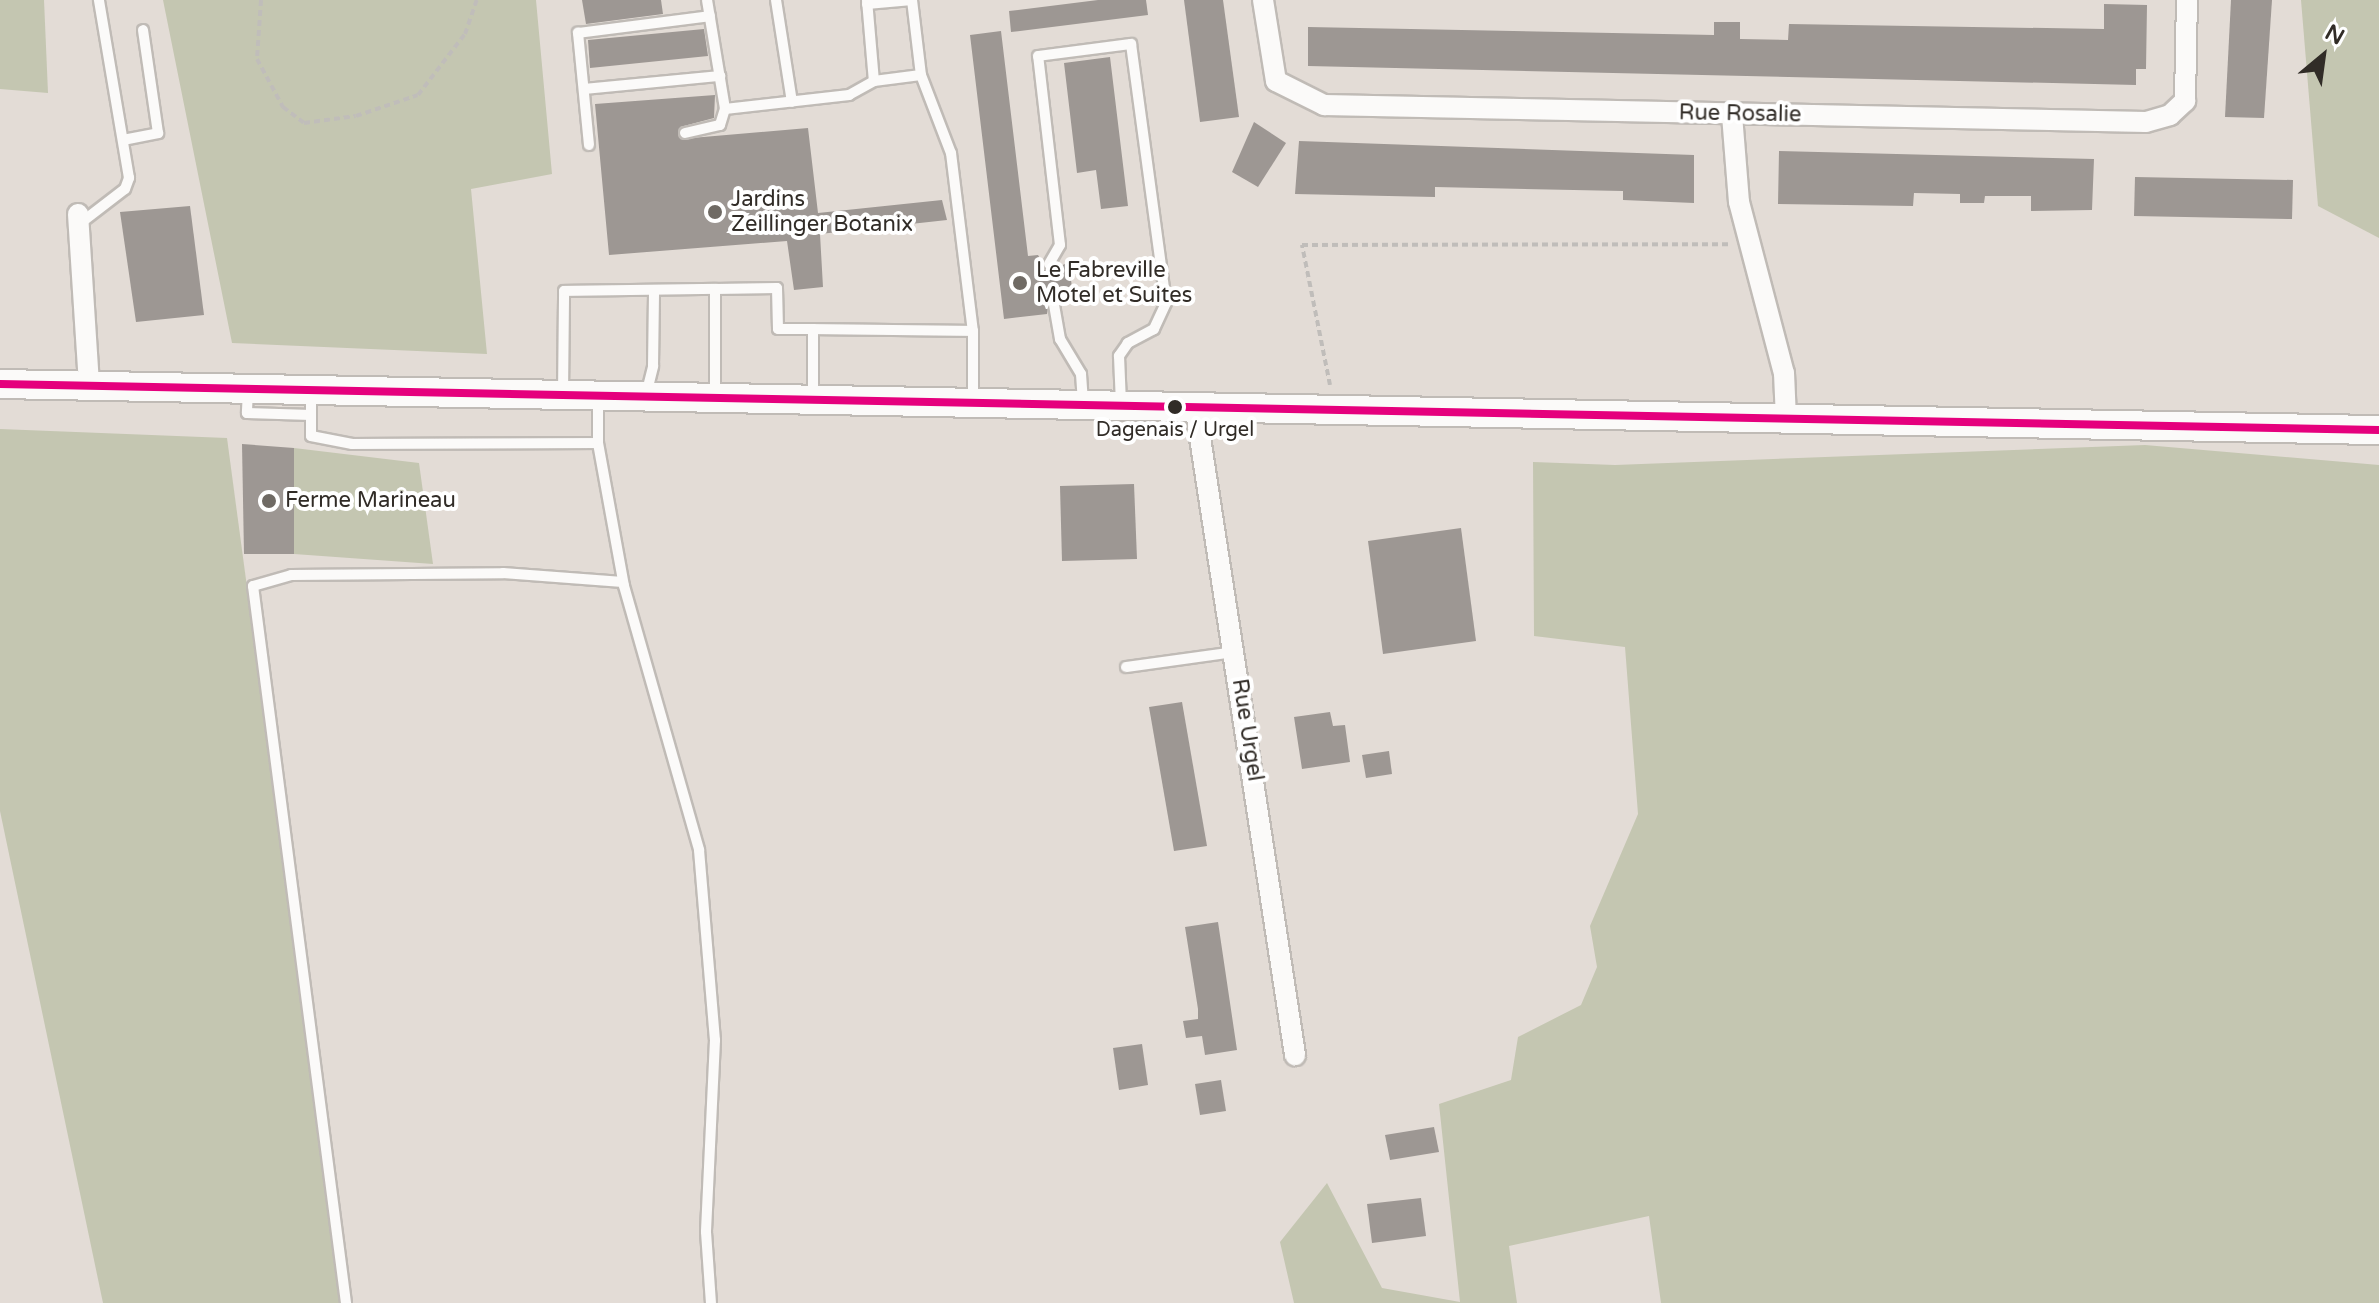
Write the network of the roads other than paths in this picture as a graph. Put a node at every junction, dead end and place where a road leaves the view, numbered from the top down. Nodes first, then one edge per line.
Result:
1 (99, 0) edge
2 (707, 0) edge
3 (776, 0) edge
4 (1263, 0) edge
5 (2187, 0) edge
6 (867, 2) edge
7 (710, 16) junction
8 (143, 30) dead end
9 (921, 75) junction
10 (720, 76) junction
11 (874, 81) junction
12 (584, 89) junction
13 (792, 102) junction
14 (725, 109) junction
15 (1732, 115) junction
16 (685, 133) dead end
17 (123, 140) junction
18 (589, 145) dead end
19 (78, 220) joint
20 (1049, 264) dead end
21 (715, 289) junction
22 (654, 290) junction
23 (1053, 299) dead end
24 (813, 329) junction
25 (973, 331) junction
26 (0, 384) edge
27 (89, 385) junction
28 (563, 394) junction
29 (598, 395) junction
30 (646, 396) junction
31 (715, 397) junction
32 (814, 399) junction
33 (311, 402) junction
34 (973, 403) junction
35 (1084, 404) junction
36 (1121, 405) junction
37 (1195, 405) junction
38 (1786, 418) junction
39 (2379, 430) edge
40 (598, 443) junction
41 (623, 582) junction
42 (1234, 652) junction
43 (1126, 667) dead end
44 (1295, 1055) dead end
45 (346, 1303) edge
46 (711, 1303) edge

1 - 17 lane
2 - 7 lane
3 - 13 lane
4 - 15 street, Rue Rosalie
5 - 15 street, Rue Rosalie
6 - 9 lane
6 - 11 lane
7 - 10 lane
7 - 12 lane
8 - 17 lane
9 - 11 lane
9 - 25 lane
10 - 12 lane
10 - 14 lane
11 - 13 lane
12 - 18 lane
13 - 14 lane
14 - 16 lane
15 - 38 street
17 - 19 lane
19 - 27 street
20 - 36 lane
21 - 22 lane
21 - 24 lane
21 - 31 lane
22 - 28 lane
22 - 30 lane
23 - 35 lane
24 - 25 lane
24 - 32 lane
25 - 34 lane
26 - 27 main road
27 - 33 main road
28 - 29 main road
28 - 33 main road
29 - 30 main road
29 - 40 lane
30 - 31 main road
31 - 32 main road
32 - 34 main road
33 - 40 lane
34 - 35 main road
35 - 36 main road
36 - 37 main road
37 - 38 main road
37 - 42 street, Rue Urgel
38 - 39 main road
40 - 41 lane
41 - 45 lane
41 - 46 lane
42 - 43 lane
42 - 44 street, Rue Urgel

